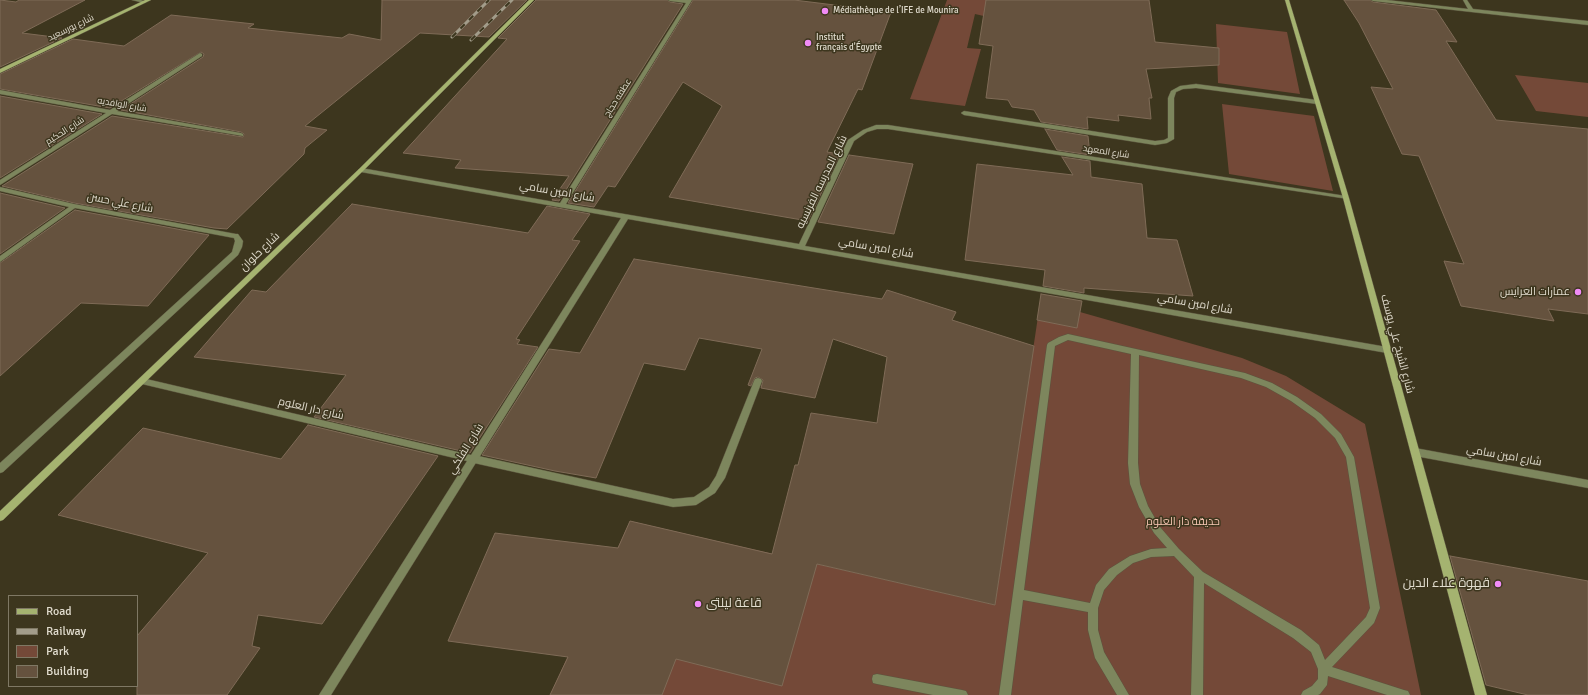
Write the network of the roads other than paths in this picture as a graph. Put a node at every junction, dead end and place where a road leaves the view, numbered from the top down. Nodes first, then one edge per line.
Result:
1 (134, 0) edge
2 (532, 0) edge
3 (670, 0) edge
4 (1288, 0) edge
5 (1373, 0) edge
6 (1465, 0) edge
7 (147, 1) edge
8 (689, 1) edge
9 (1472, 11) junction
10 (1588, 23) edge
11 (200, 55) dead end
12 (0, 71) edge
13 (0, 92) edge
14 (1317, 102) junction
15 (111, 112) junction
16 (964, 113) dead end
17 (865, 130) joint
18 (241, 135) dead end
19 (361, 170) junction
20 (0, 183) edge
21 (0, 189) edge
22 (1346, 198) junction
23 (562, 205) junction
24 (74, 206) junction
25 (626, 216) junction
26 (801, 247) junction
27 (0, 260) edge
28 (1387, 350) junction
29 (1135, 352) junction
30 (142, 381) junction
31 (758, 381) dead end
32 (1415, 452) junction
33 (474, 459) junction
34 (1, 467) edge
35 (1588, 484) edge
36 (0, 517) edge
37 (1176, 552) junction
38 (1199, 575) junction
39 (1018, 594) junction
40 (1093, 608) junction
41 (1323, 669) junction
42 (878, 679) dead end
43 (1391, 693) edge
44 (325, 695) edge
45 (962, 695) edge
46 (1005, 695) edge
47 (1123, 695) edge
48 (1197, 695) edge
49 (1307, 695) edge
50 (1404, 695) edge
51 (1481, 695) edge

1 - 7 street
2 - 19 street, شارع حلوان
3 - 8 street
4 - 14 street, شارع الشيخ علي يوسف
5 - 9 street
6 - 9 street
7 - 12 street, شارع بورسعيد
8 - 23 street, عطفه حجاج
9 - 10 street
11 - 15 street, شارع الحكيم
13 - 15 street, شارع الوافديه
14 - 16 street
14 - 22 street, شارع الشيخ علي يوسف
15 - 18 street, شارع الوافديه
15 - 20 street, شارع الحكيم
17 - 22 street, شارع المعهد
17 - 26 street, شارع المدرسه الفرنسيه
19 - 23 street, شارع امين سامي
19 - 30 street, شارع حلوان
21 - 24 street, شارع علي حسن
22 - 28 street, شارع الشيخ علي يوسف
23 - 25 street, شارع امين سامي
24 - 27 street
24 - 34 street, شارع علي حسن
25 - 26 street, شارع امين سامي
25 - 33 street, شارع الفلكي
26 - 28 street, شارع امين سامي
28 - 32 street, شارع الشيخ علي يوسف
29 - 37 street
29 - 39 street
29 - 41 street
30 - 33 street, شارع دار العلوم
30 - 36 street, شارع حلوان
31 - 33 street, شارع دار العلوم
32 - 35 street, شارع امين سامي
32 - 51 street, شارع الشيخ علي يوسف
33 - 44 street, شارع الفلكي
37 - 38 street
37 - 40 street
38 - 41 street
38 - 48 street
39 - 40 street
39 - 46 street
40 - 47 street
41 - 43 street
41 - 49 street
42 - 45 street
43 - 50 street

